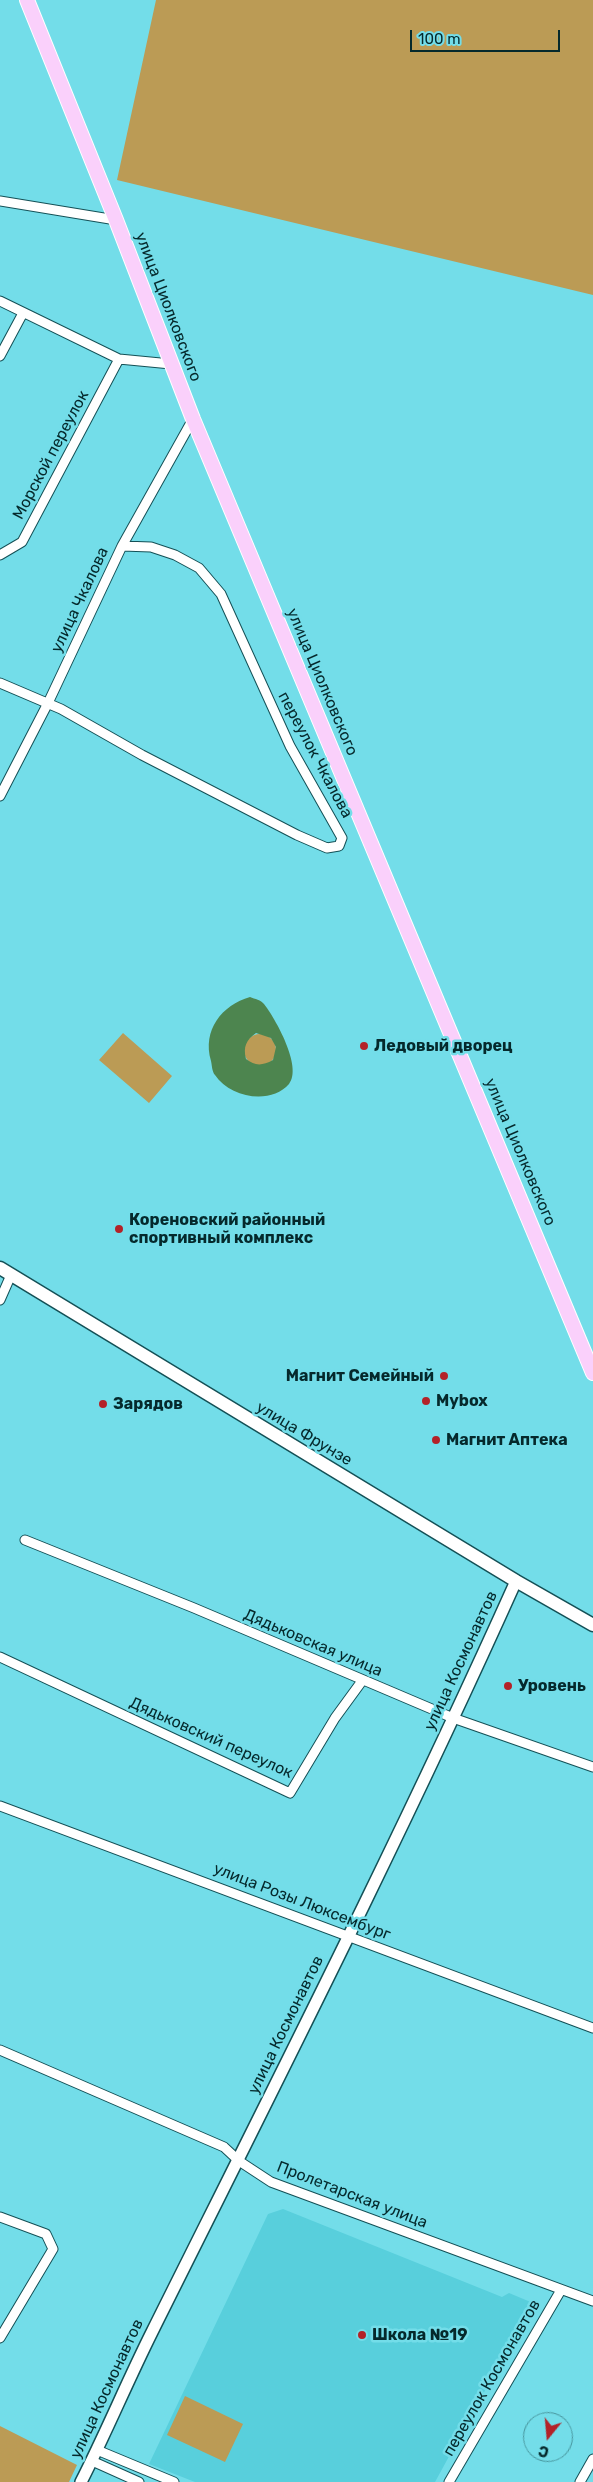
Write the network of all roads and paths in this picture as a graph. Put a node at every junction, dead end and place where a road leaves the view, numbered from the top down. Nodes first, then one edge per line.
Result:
1 (27, 0) edge
2 (0, 200) edge
3 (116, 220) junction
4 (0, 301) edge
5 (23, 313) junction
6 (0, 356) edge
7 (119, 359) junction
8 (171, 364) junction
9 (193, 419) junction
10 (122, 546) junction
11 (0, 555) edge
12 (0, 683) edge
13 (48, 703) junction
14 (0, 796) edge
15 (5, 1271) edge
16 (0, 1300) edge
17 (590, 1359) edge
18 (593, 1373) edge
19 (25, 1540) dead end
20 (516, 1581) junction
21 (593, 1625) edge
22 (0, 1657) edge
23 (362, 1681) junction
24 (453, 1718) junction
25 (593, 1767) edge
26 (0, 1806) edge
27 (348, 1936) junction
28 (593, 2028) edge
29 (0, 2050) edge
30 (238, 2161) junction
31 (0, 2217) edge
32 (562, 2290) junction
33 (593, 2301) edge
34 (0, 2338) edge
35 (97, 2450) junction
36 (593, 2459) edge
37 (92, 2461) junction
38 (81, 2482) edge
39 (138, 2482) edge
40 (174, 2482) edge
41 (449, 2482) edge
42 (580, 2482) edge

1 - 3 main road, улица Циолковского
2 - 3 street
3 - 8 main road, улица Циолковского
4 - 5 street
5 - 6 street
5 - 7 street
7 - 8 street
7 - 11 street, Морской переулок
8 - 9 main road, улица Циолковского
9 - 10 street, улица Чкалова
9 - 17 main road, улица Циолковского
10 - 13 street, улица Чкалова
10 - 13 street, переулок Чкалова
12 - 13 street
13 - 14 street, улица Чкалова
15 - 16 street
15 - 20 main road, улица Фрунзе
17 - 18 main road, улица Циолковского
19 - 23 street, Дядьковская улица
20 - 21 main road, улица Фрунзе
20 - 24 street, улица Космонавтов
22 - 23 street, Дядьковский переулок
23 - 24 street, Дядьковская улица
24 - 25 street, Дядьковская улица
24 - 27 street, улица Космонавтов
26 - 27 street, улица Розы Люксембург
27 - 28 street, улица Розы Люксембург
27 - 30 street, улица Космонавтов
29 - 30 street, Пролетарская улица
30 - 32 street, Пролетарская улица
30 - 35 street, улица Космонавтов
31 - 34 street
32 - 33 street, Пролетарская улица
32 - 41 street, переулок Космонавтов
35 - 37 street, улица Космонавтов
35 - 40 street
36 - 42 street
37 - 38 street, улица Космонавтов
37 - 39 street

